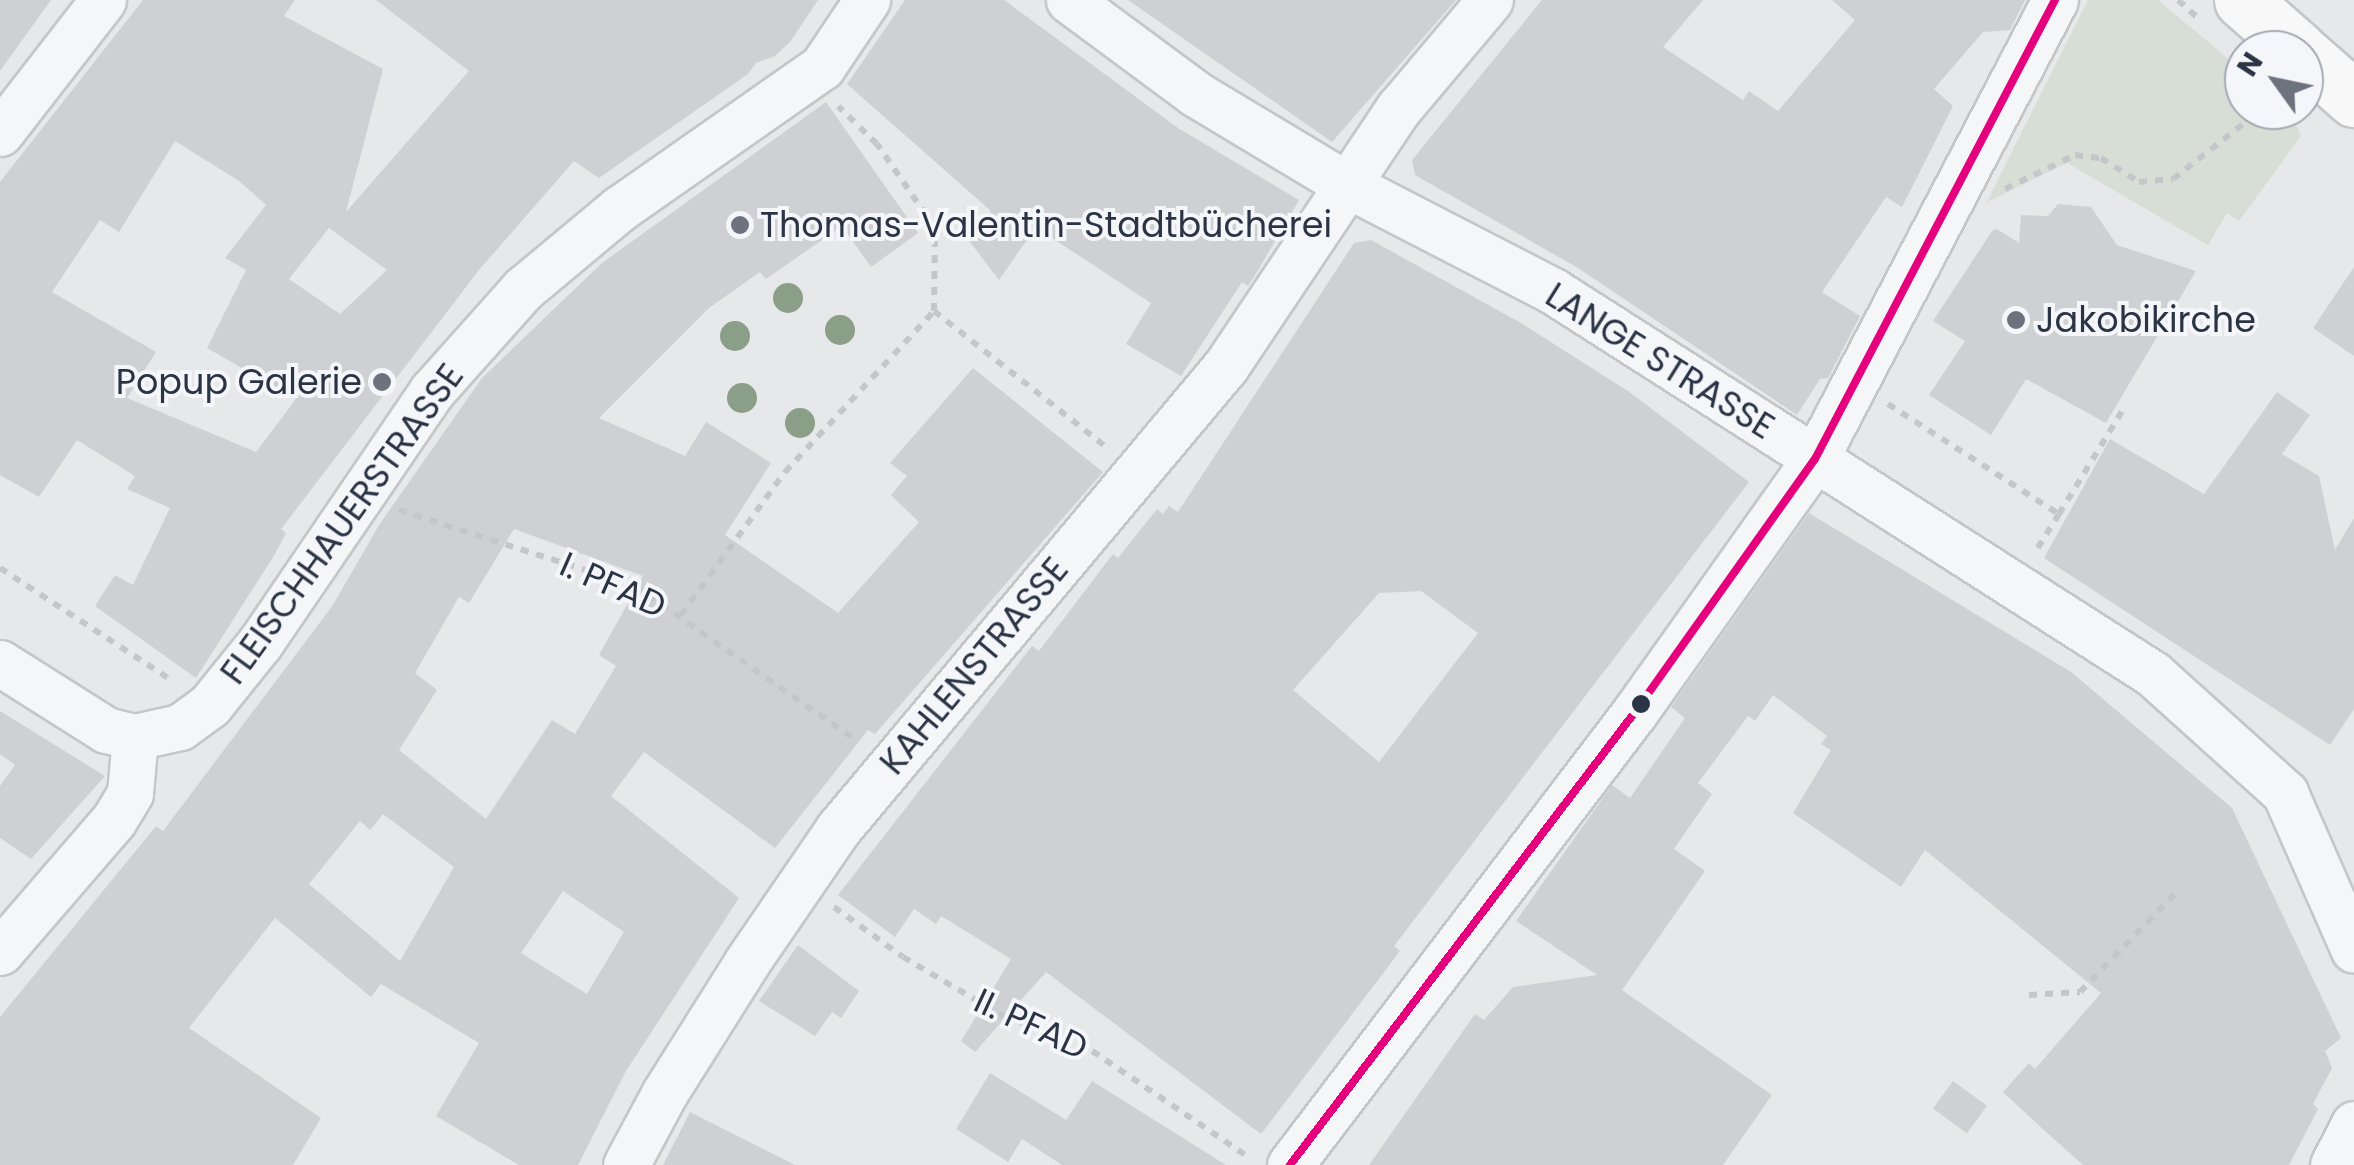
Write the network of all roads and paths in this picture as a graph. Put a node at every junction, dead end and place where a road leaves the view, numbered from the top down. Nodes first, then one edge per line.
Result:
1 (103, 0) edge
2 (866, 0) edge
3 (1069, 0) edge
4 (1490, 0) edge
5 (2055, 0) edge
6 (2242, 0) edge
7 (2276, 30) edge
8 (2324, 72) edge
9 (808, 78) junction
10 (2354, 99) edge
11 (2235, 130) edge
12 (0, 133) edge
13 (1346, 184) junction
14 (1999, 192) dead end
15 (934, 311) junction
16 (1896, 386) dead end
17 (1887, 404) junction
18 (2122, 411) dead end
19 (1879, 418) dead end
20 (1815, 459) junction
21 (1140, 474) junction
22 (356, 498) junction
23 (2059, 514) junction
24 (2034, 554) dead end
25 (0, 568) edge
26 (681, 616) junction
27 (0, 664) edge
28 (210, 705) junction
29 (134, 737) junction
30 (890, 764) junction
31 (801, 883) junction
32 (2177, 892) dead end
33 (2352, 939) edge
34 (0, 952) edge
35 (2029, 995) dead end
36 (2354, 1124) edge
37 (626, 1165) edge
38 (1260, 1165) edge
39 (1290, 1165) edge
40 (2333, 1165) edge

1 - 12 street
2 - 9 street, FLEISCHHAUERSTRASSE
3 - 13 street, LANGE STRASSE
4 - 13 street, KAHLENSTRASSE
5 - 20 street
6 - 7 street
8 - 10 street
9 - 15 path
9 - 22 street, FLEISCHHAUERSTRASSE
11 - 14 path
13 - 20 street, LANGE STRASSE
13 - 21 street, KAHLENSTRASSE
15 - 21 path
15 - 26 path
16 - 17 path
17 - 19 path
17 - 23 path
18 - 23 path
20 - 33 street, LANGE STRASSE
20 - 39 street
21 - 30 street, KAHLENSTRASSE
22 - 26 path, I. PFAD
22 - 28 street, FLEISCHHAUERSTRASSE
23 - 24 path
25 - 28 path
26 - 30 path, I. PFAD
27 - 29 street
28 - 29 street, FLEISCHHAUERSTRASSE
29 - 34 street
30 - 31 street, KAHLENSTRASSE
31 - 37 street, KAHLENSTRASSE
31 - 38 path, II. PFAD
32 - 35 path
36 - 40 street

